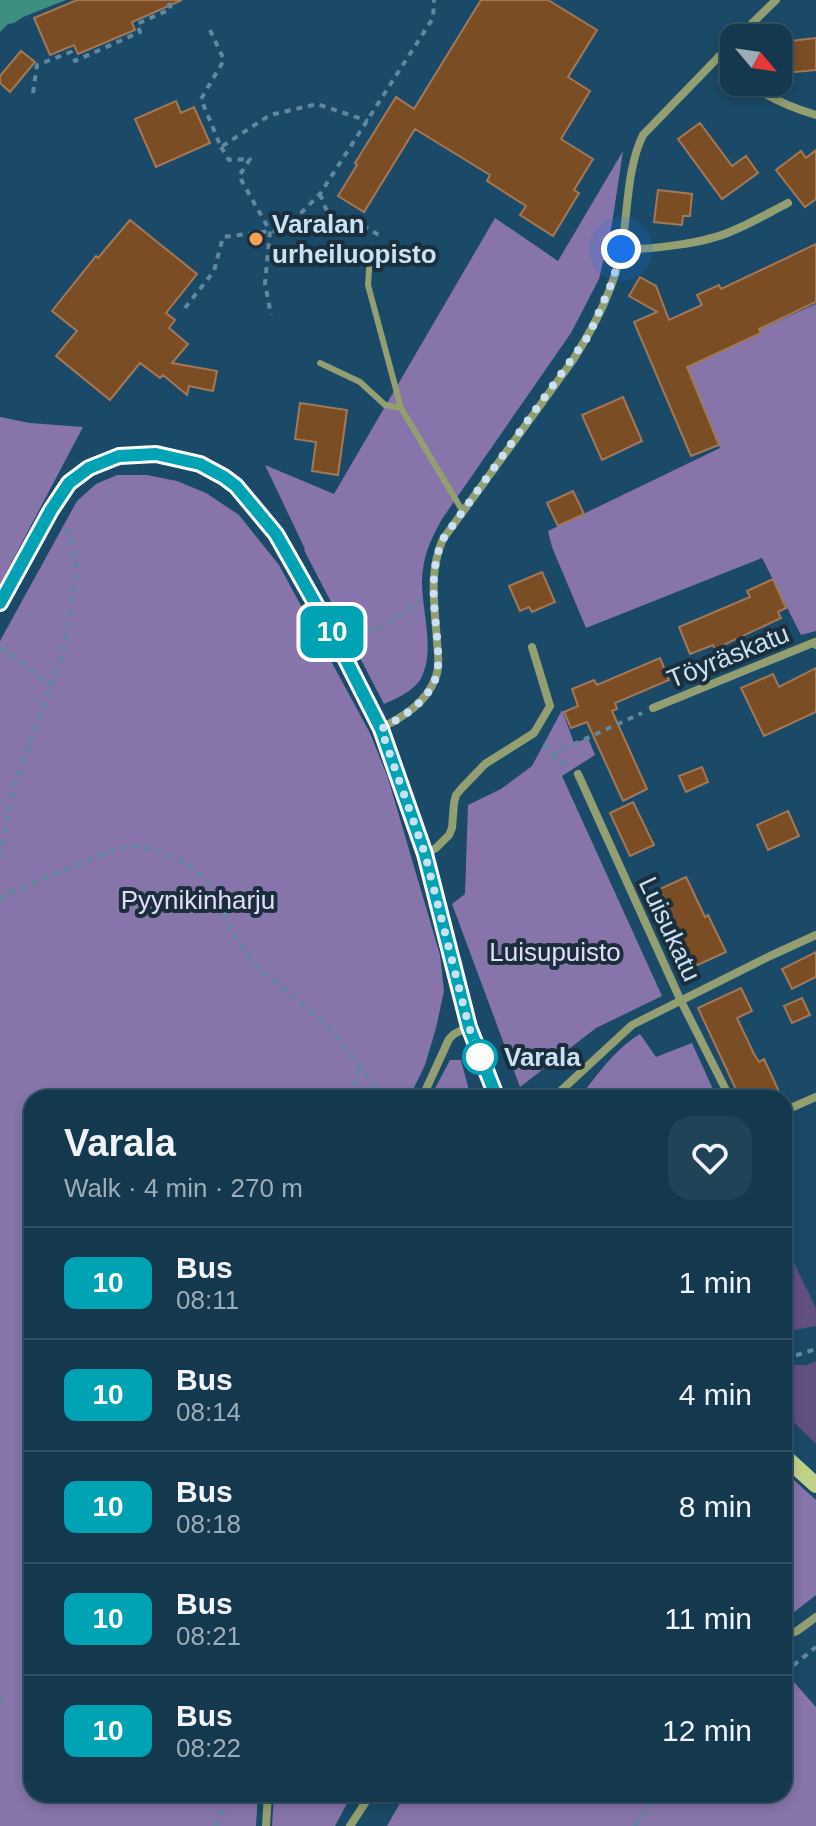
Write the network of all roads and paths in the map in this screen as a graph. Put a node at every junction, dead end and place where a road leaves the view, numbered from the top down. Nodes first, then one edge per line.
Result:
1 (168, 0) edge
2 (434, 0) edge
3 (776, 0) edge
4 (751, 24) edge
5 (210, 30) dead end
6 (718, 57) edge
7 (33, 93) dead end
8 (771, 96) edge
9 (816, 115) edge
10 (368, 121) junction
11 (221, 147) junction
12 (320, 194) junction
13 (788, 203) dead end
14 (344, 226) junction
15 (270, 231) junction
16 (282, 232) junction
17 (382, 237) dead end
18 (621, 249) junction
19 (370, 256) dead end
20 (185, 308) dead end
21 (271, 315) dead end
22 (320, 363) dead end
23 (401, 408) junction
24 (51, 510) junction
25 (462, 510) junction
26 (434, 591) junction
27 (0, 603) edge
28 (336, 640) junction
29 (816, 645) edge
30 (532, 647) dead end
31 (0, 648) edge
32 (51, 685) junction
33 (653, 708) joint
34 (381, 729) junction
35 (534, 733) junction
36 (578, 774) dead end
37 (425, 854) junction
38 (0, 857) edge
39 (0, 900) edge
40 (816, 935) edge
41 (680, 999) junction
42 (469, 1027) junction
43 (360, 1066) junction
44 (353, 1090) edge
45 (379, 1090) edge
46 (426, 1090) edge
47 (494, 1090) edge
48 (562, 1090) edge
49 (726, 1090) edge
50 (816, 1097) edge
51 (792, 1108) edge
52 (816, 1349) edge
53 (792, 1355) edge
54 (792, 1463) edge
55 (816, 1485) edge
56 (816, 1617) edge
57 (792, 1633) edge
58 (816, 1647) edge
59 (792, 1666) edge
60 (6, 1693) dead end
61 (0, 1702) edge
62 (227, 1802) edge
63 (268, 1802) edge
64 (366, 1802) edge
65 (652, 1802) edge
66 (216, 1826) edge
67 (266, 1826) edge
68 (350, 1826) edge
69 (635, 1826) edge

1 - 7 path
2 - 10 path
3 - 4 street
5 - 11 path
6 - 18 street
8 - 9 street
10 - 11 path
10 - 12 path
11 - 15 path
12 - 14 path
12 - 16 path
13 - 18 street
14 - 16 path
14 - 17 path
15 - 16 path
15 - 20 path
15 - 21 path
18 - 25 street
19 - 23 lane
22 - 23 lane
23 - 25 lane
24 - 27 street
24 - 28 street
24 - 32 path
25 - 26 street
26 - 28 path
26 - 34 street
28 - 34 street
29 - 33 street, Töyräskatu
30 - 35 street
31 - 32 path
32 - 38 path
33 - 35 path
34 - 37 street
35 - 37 street
36 - 41 street, Luisukatu
37 - 42 street
39 - 43 path
40 - 41 street
41 - 48 street
41 - 49 street, Luisukatu
42 - 46 street
42 - 47 street
43 - 44 path
43 - 45 path
50 - 51 street
52 - 53 path
54 - 55 street
56 - 57 street
58 - 59 path
60 - 61 path
62 - 66 path
63 - 67 street
64 - 68 street
65 - 69 path

